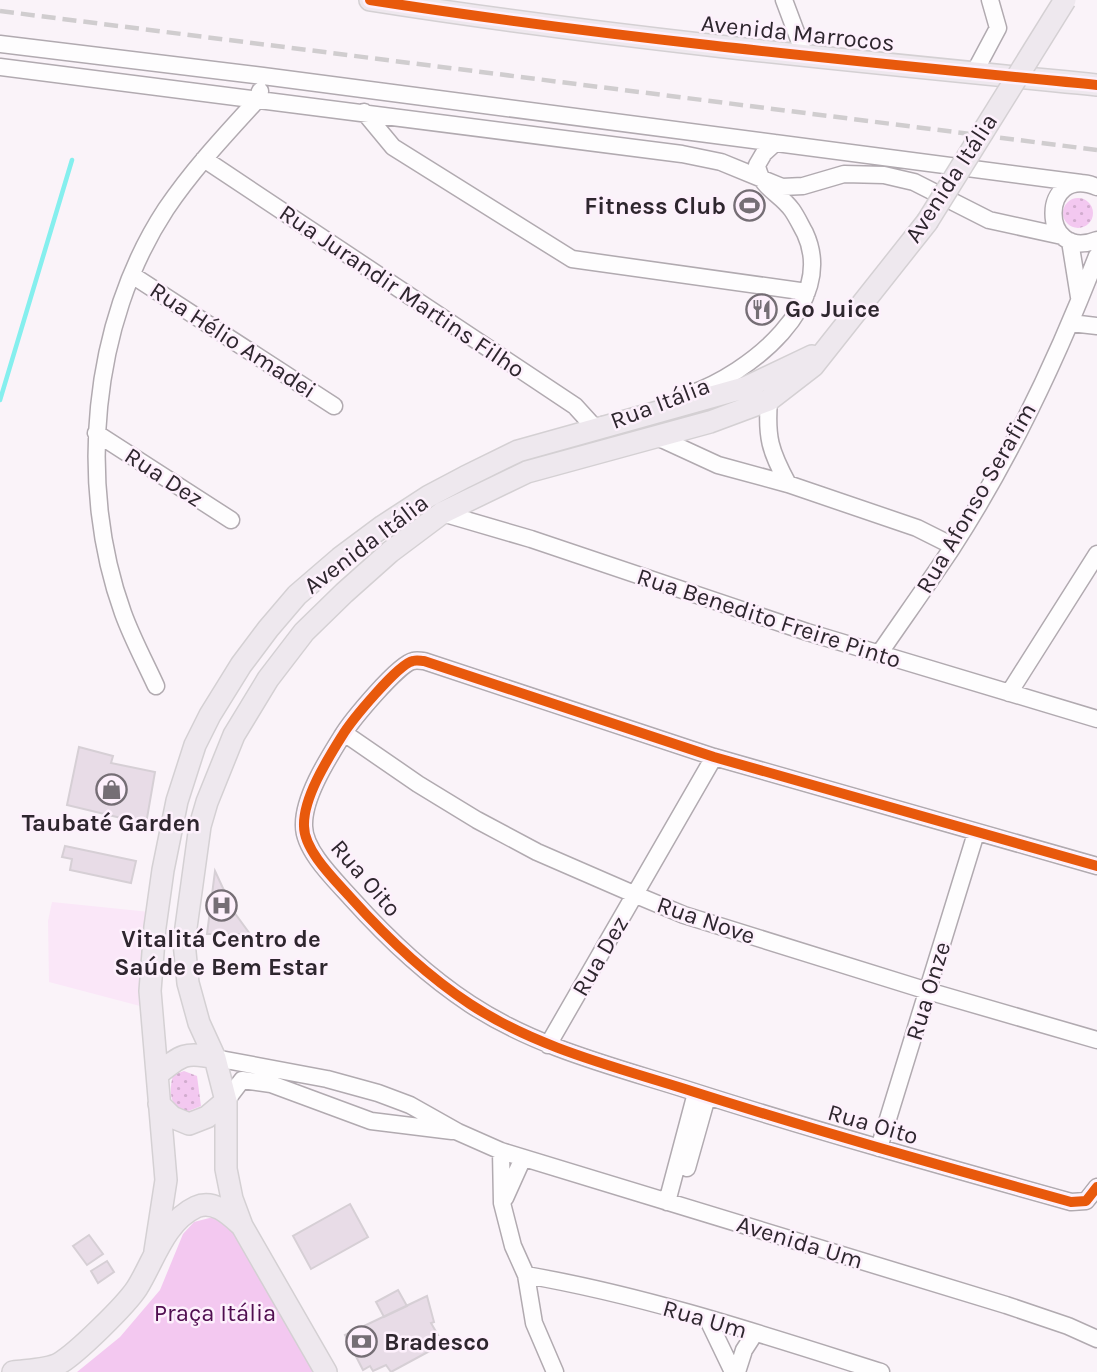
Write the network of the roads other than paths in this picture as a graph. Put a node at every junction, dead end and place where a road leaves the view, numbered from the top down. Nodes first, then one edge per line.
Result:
1 (370, 0) edge
2 (784, 0) edge
3 (990, 0) edge
4 (1065, 0) edge
5 (480, 8) edge
6 (0, 44) edge
7 (804, 56) junction
8 (0, 67) edge
9 (974, 73) junction
10 (263, 76) junction
11 (1097, 85) edge
12 (258, 99) junction
13 (364, 112) junction
14 (775, 143) junction
15 (204, 159) junction
16 (759, 179) junction
17 (1091, 184) edge
18 (1066, 238) junction
19 (1097, 240) edge
20 (1097, 256) edge
21 (132, 275) junction
22 (807, 292) junction
23 (1079, 298) junction
24 (1071, 323) junction
25 (1097, 326) edge
26 (826, 349) junction
27 (769, 400) junction
28 (334, 405) dead end
29 (595, 428) junction
30 (96, 433) junction
31 (656, 436) junction
32 (788, 484) junction
33 (442, 513) junction
34 (231, 520) dead end
35 (953, 546) junction
36 (1097, 554) edge
37 (879, 654) junction
38 (156, 686) dead end
39 (1009, 693) junction
40 (1097, 719) edge
41 (344, 733) junction
42 (713, 757) junction
43 (976, 833) junction
44 (1097, 866) edge
45 (636, 895) junction
46 (928, 991) junction
47 (1097, 1040) edge
48 (548, 1045) junction
49 (215, 1058) junction
50 (158, 1074) junction
51 (702, 1095) junction
52 (226, 1101) junction
53 (159, 1104) junction
54 (458, 1132) junction
55 (879, 1148) junction
56 (501, 1151) junction
57 (523, 1158) junction
58 (1097, 1188) edge
59 (502, 1203) junction
60 (672, 1203) junction
61 (242, 1226) junction
62 (155, 1251) junction
63 (526, 1275) junction
64 (708, 1320) junction
65 (755, 1333) junction
66 (1097, 1339) edge
67 (57, 1368) edge
68 (13, 1372) edge
69 (326, 1372) edge
70 (555, 1372) edge
71 (735, 1372) edge
72 (881, 1372) edge

1 - 5 main road, Avenida Marrocos
2 - 7 street
3 - 9 street
4 - 26 main road, Avenida Itália, bridge
5 - 7 main road, Avenida Marrocos
6 - 10 street
7 - 9 main road, Avenida Marrocos
8 - 12 street
9 - 11 main road, Avenida Marrocos
10 - 12 street
10 - 14 street
12 - 13 street
12 - 15 street
13 - 16 street
13 - 22 street
14 - 16 street
14 - 17 street
15 - 21 street
15 - 29 street, Rua Jurandir Martins Filho
16 - 18 street
16 - 22 street, Rua Itália
17 - 18 street
18 - 19 street
18 - 23 street
20 - 23 street, Rua Afonso Serafim
21 - 28 street, Rua Hélio Amadei
21 - 30 street
22 - 29 street, Rua Itália
23 - 24 street, Rua Afonso Serafim
24 - 25 street
24 - 35 street, Rua Afonso Serafim
26 - 27 main road, Avenida Itália
26 - 29 main road, Avenida Itália
27 - 31 main road, Avenida Itália
27 - 32 street
29 - 50 main road, Avenida Itália
30 - 34 street, Rua Dez
30 - 38 street
31 - 32 street
31 - 33 main road, Avenida Itália
32 - 35 street
33 - 37 street, Rua Benedito Freire Pinto
33 - 49 main road, Avenida Itália
35 - 37 street, Rua Afonso Serafim
36 - 39 street
37 - 39 street, Rua Benedito Freire Pinto
39 - 40 street, Rua Benedito Freire Pinto
41 - 42 street, Rua Oito
41 - 45 street, Rua Nove
41 - 48 street, Rua Oito
42 - 43 street, Rua Oito
42 - 45 street, Rua Dez
43 - 44 street, Rua Oito
43 - 46 street, Rua Onze
45 - 46 street, Rua Nove
45 - 48 street, Rua Dez
46 - 47 street, Rua Nove
46 - 55 street, Rua Onze
48 - 51 street, Rua Oito
49 - 50 main road
49 - 52 main road
49 - 54 street
50 - 53 main road, Avenida Itália
51 - 55 street, Rua Oito
51 - 60 street
52 - 53 main road
52 - 54 street
52 - 61 main road
53 - 62 main road, Avenida Itália
54 - 56 street, Avenida Um
55 - 58 street, Rua Oito
56 - 57 street, Avenida Um
56 - 59 street
57 - 59 street
57 - 60 street, Avenida Um
59 - 63 street
60 - 66 street, Avenida Um
61 - 62 main road
61 - 69 main road
62 - 67 main road
63 - 64 street, Rua Um
63 - 70 street
64 - 65 street, Rua Um
64 - 71 street
65 - 71 street
65 - 72 street, Rua Um
67 - 68 main road

